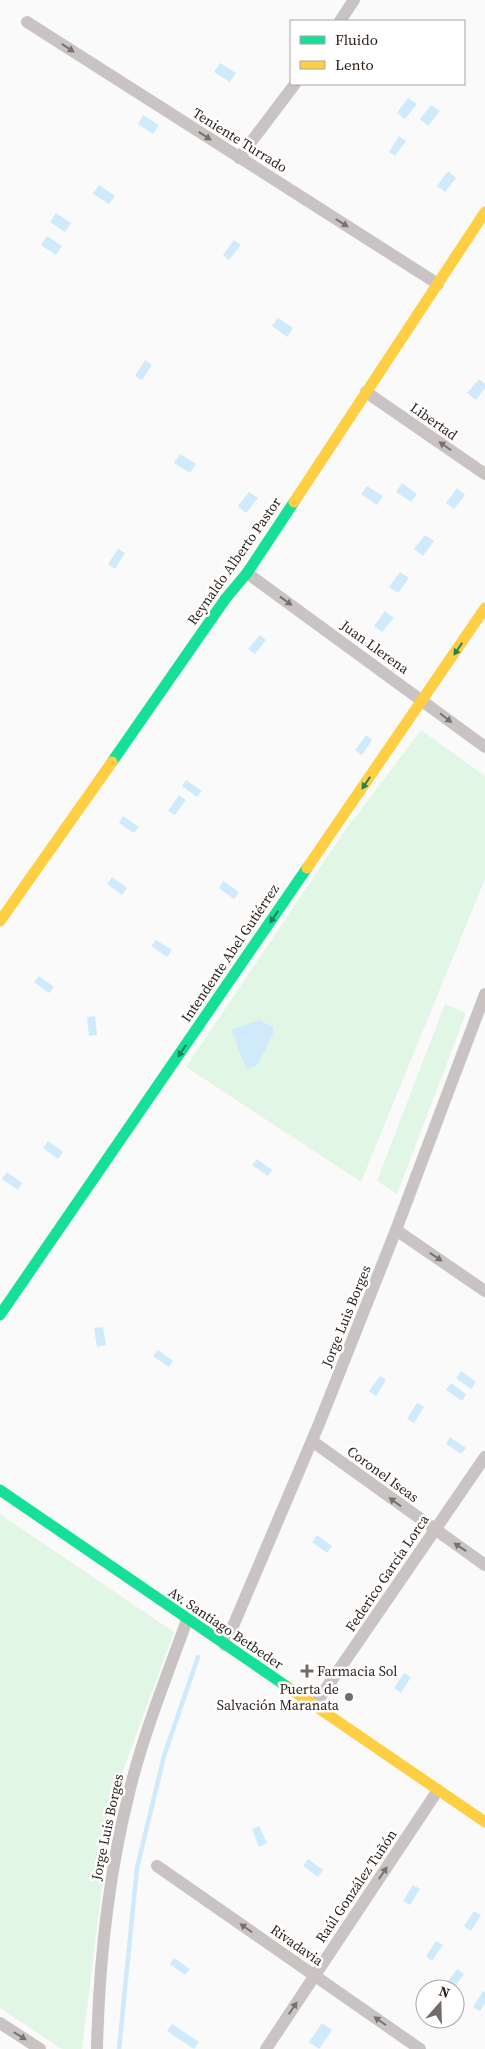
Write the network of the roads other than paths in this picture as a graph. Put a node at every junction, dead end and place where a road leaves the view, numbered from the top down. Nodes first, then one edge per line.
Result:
1 (354, 0) edge
2 (341, 20) edge
3 (27, 22) dead end
4 (294, 85) edge
5 (240, 158) junction
6 (485, 212) edge
7 (438, 284) junction
8 (366, 392) junction
9 (485, 474) edge
10 (246, 573) junction
11 (485, 608) edge
12 (423, 700) junction
13 (485, 747) edge
14 (0, 921) edge
15 (485, 994) edge
16 (396, 1230) junction
17 (485, 1291) edge
18 (0, 1315) edge
19 (312, 1441) junction
20 (485, 1457) edge
21 (0, 1490) edge
22 (435, 1530) junction
23 (485, 1564) edge
24 (187, 1620) junction
25 (225, 1645) junction
26 (314, 1706) junction
27 (438, 1790) junction
28 (483, 1816) edge
29 (157, 1866) dead end
30 (314, 1976) junction
31 (0, 2023) edge
32 (40, 2049) edge
33 (97, 2049) edge
34 (266, 2049) edge
35 (420, 2049) edge

1 - 2 street
3 -> 5 street, Teniente Turrado
4 - 5 street
5 -> 7 street, Teniente Turrado
6 - 7 street, Reynaldo Alberto Pastor
7 - 8 street, Reynaldo Alberto Pastor
9 -> 8 street, Libertad
8 - 10 street, Reynaldo Alberto Pastor
10 -> 12 street, Juan Llerena
10 - 14 street, Reynaldo Alberto Pastor
11 -> 12 street, Intendente Abel Gutiérrez
12 -> 13 street, Juan Llerena
12 -> 18 street, Intendente Abel Gutiérrez
15 - 16 street, Jorge Luis Borges
16 -> 17 street
16 - 19 street, Jorge Luis Borges
22 -> 19 street, Coronel Iseas
19 - 25 street, Jorge Luis Borges
20 - 22 street, Federico García Lorca
21 - 24 street, Av. Santiago Betbeder
23 -> 22 street, Coronel Iseas
22 - 26 street, Federico García Lorca
24 - 25 street, Av. Santiago Betbeder
24 - 33 street, Jorge Luis Borges
25 - 26 street, Av. Santiago Betbeder
26 - 27 street, Av. Santiago Betbeder
27 - 28 street, Av. Santiago Betbeder
30 -> 27 street, Raúl González Tuñón
30 -> 29 street, Rivadavia
34 -> 30 street, Raúl González Tuñón
35 -> 30 street, Rivadavia
31 -> 32 street

